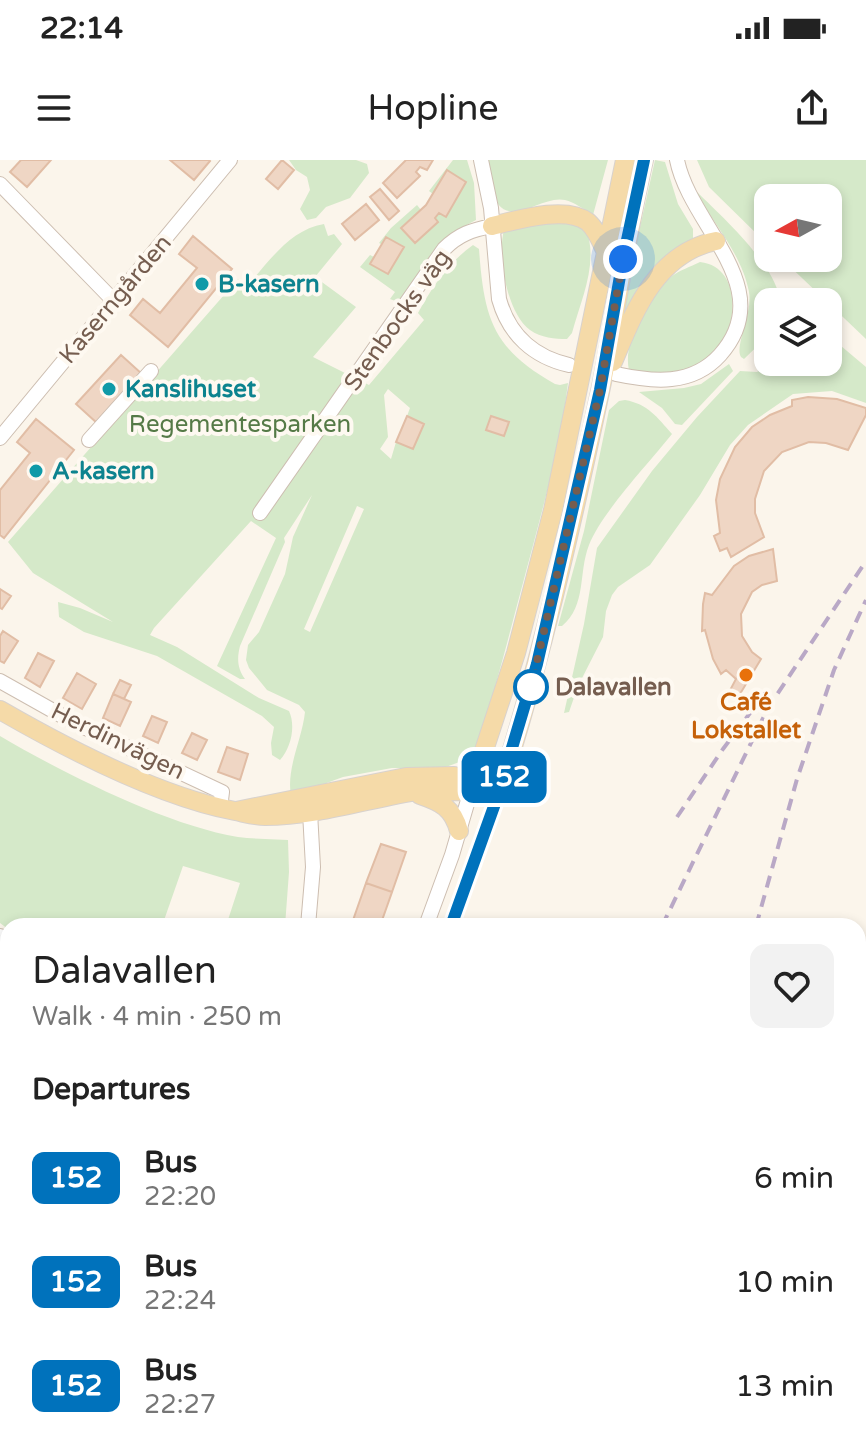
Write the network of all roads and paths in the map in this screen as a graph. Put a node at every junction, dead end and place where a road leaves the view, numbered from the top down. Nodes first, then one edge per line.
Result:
1 (230, 160) edge
2 (481, 160) edge
3 (625, 160) edge
4 (644, 160) edge
5 (677, 160) edge
6 (0, 184) edge
7 (492, 226) junction
8 (716, 241) junction
9 (605, 250) junction
10 (113, 300) junction
11 (569, 365) dead end
12 (151, 371) dead end
13 (616, 374) dead end
14 (600, 390) junction
15 (0, 438) edge
16 (89, 440) dead end
17 (260, 513) dead end
18 (0, 681) edge
19 (0, 710) edge
20 (483, 754) junction
21 (454, 776) junction
22 (471, 790) junction
23 (413, 793) junction
24 (497, 798) junction
25 (309, 805) junction
26 (228, 810) junction
27 (459, 831) junction
28 (309, 918) edge
29 (429, 918) edge
30 (454, 918) edge
31 (500, 1454) edge
32 (516, 1454) edge

1 - 10 street, Kaserngården
2 - 7 street
3 - 9 main road
4 - 14 main road
5 - 8 street
6 - 10 street
7 - 9 main road
7 - 11 street
7 - 17 street, Stenbocks väg
8 - 13 street
8 - 14 main road
9 - 20 main road
10 - 15 street, Kaserngården
12 - 16 street
14 - 24 main road
18 - 26 street, Herdinvägen
19 - 26 main road
20 - 21 main road
20 - 22 main road
21 - 22 main road
21 - 25 main road
22 - 23 main road
22 - 24 main road
22 - 27 street
23 - 25 main road
23 - 27 main road
24 - 30 street
25 - 26 main road
25 - 28 street
27 - 29 street
31 - 32 street

